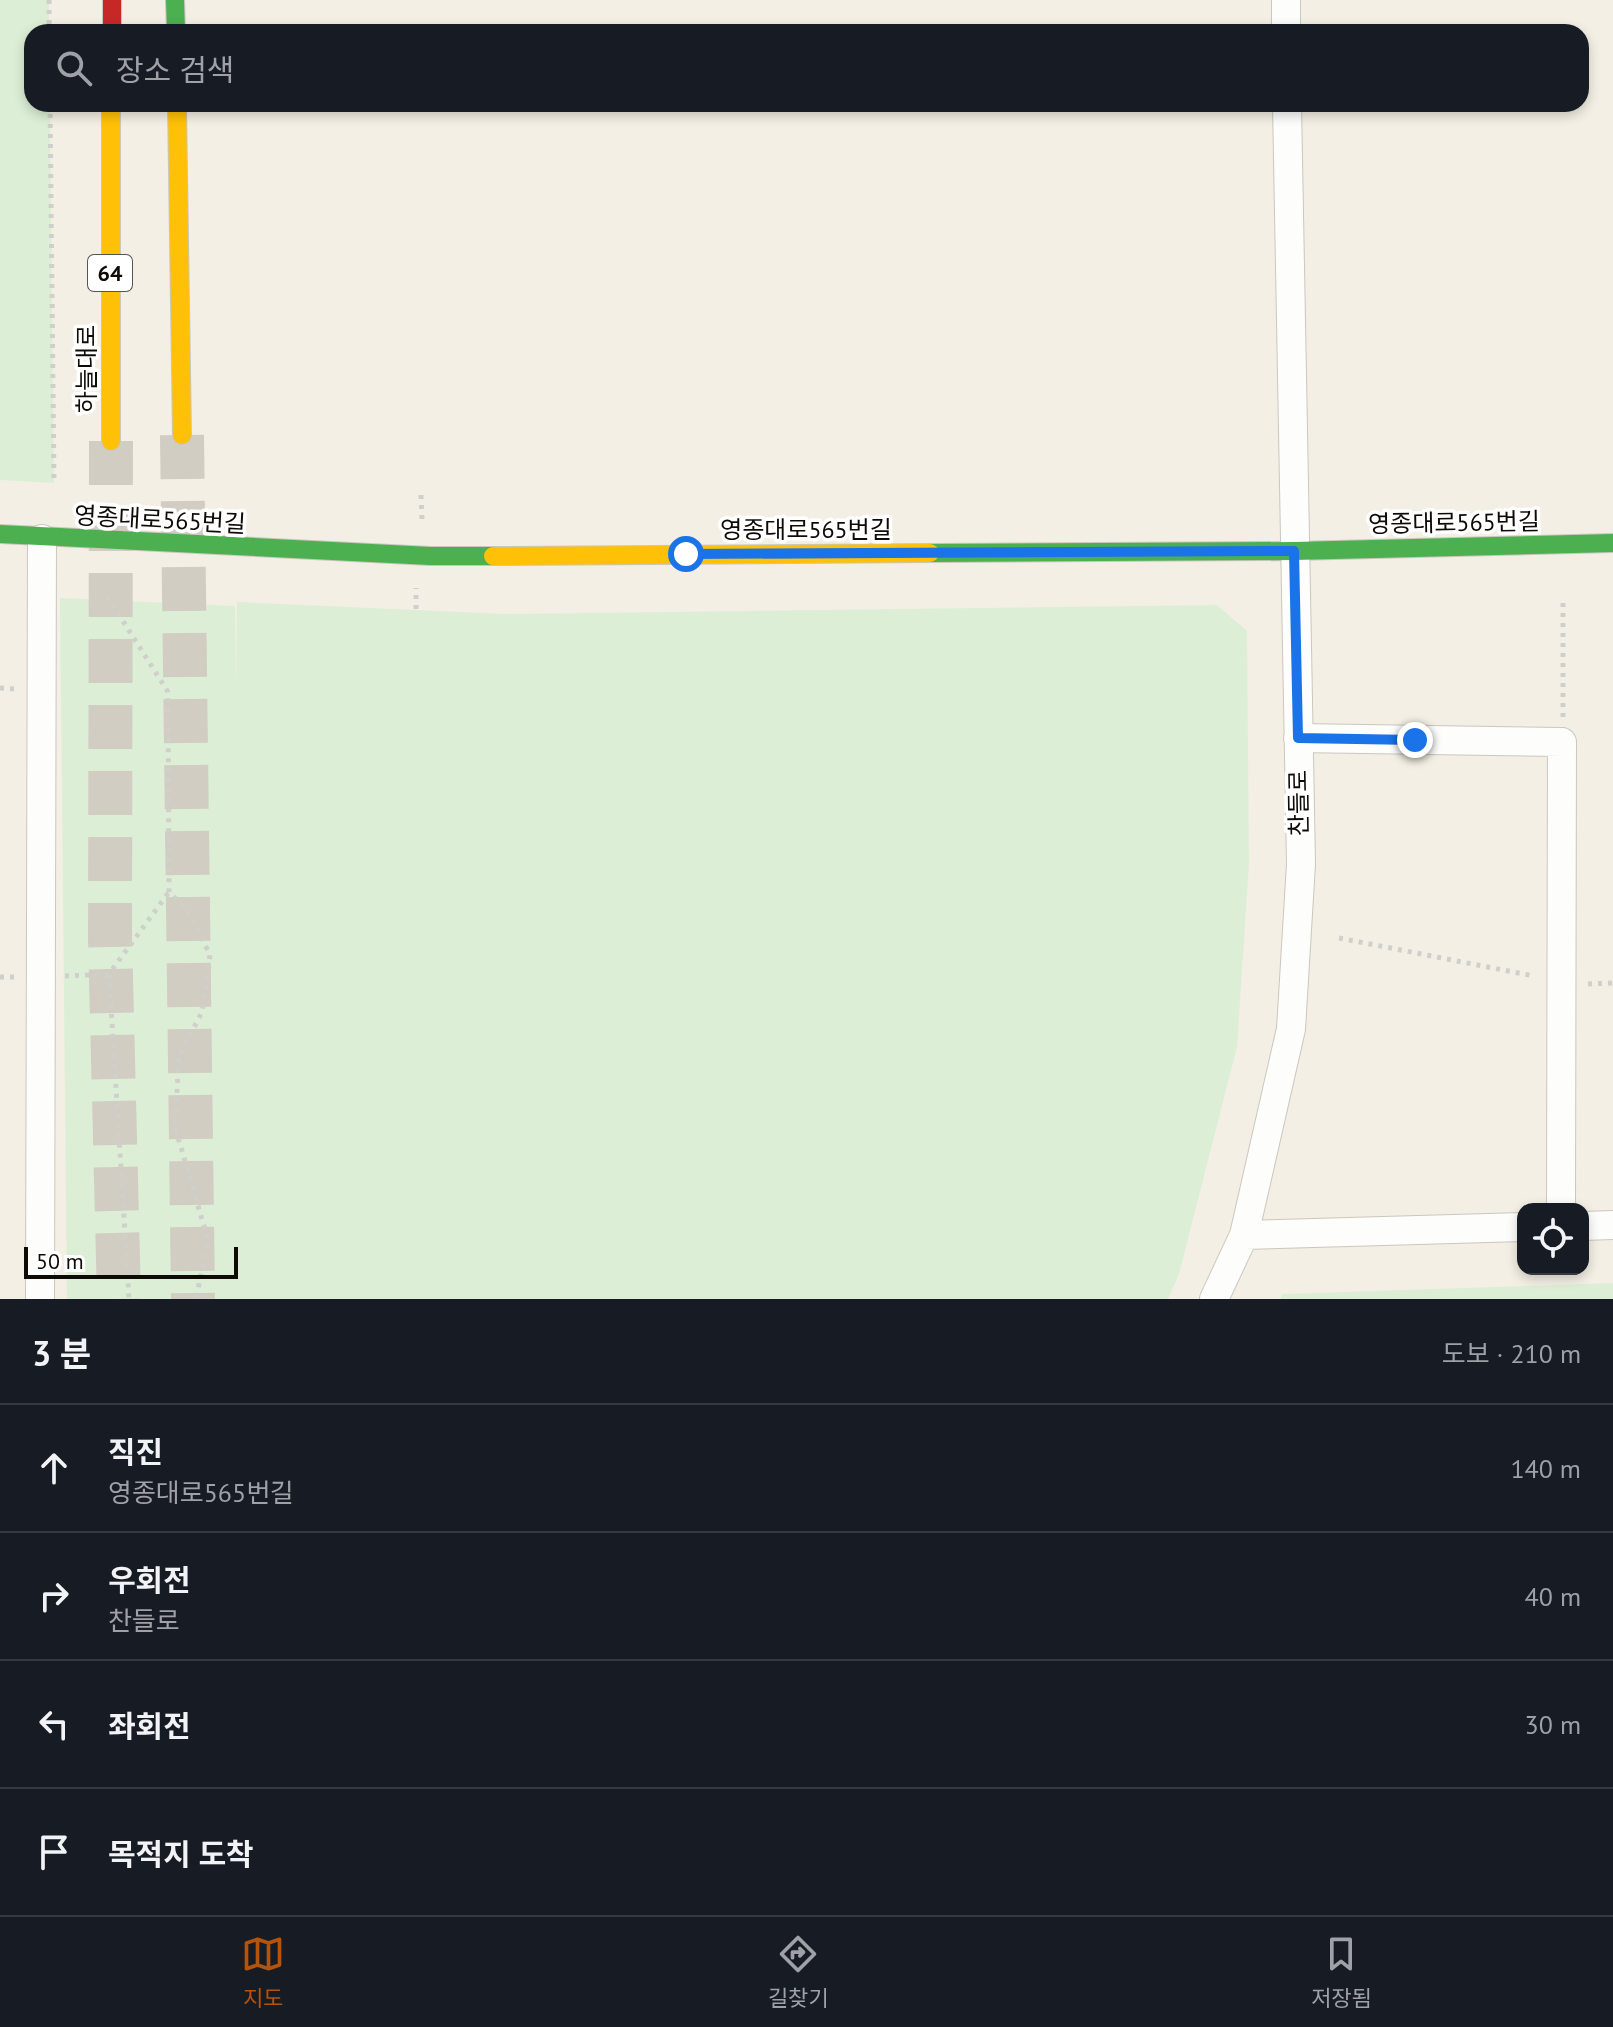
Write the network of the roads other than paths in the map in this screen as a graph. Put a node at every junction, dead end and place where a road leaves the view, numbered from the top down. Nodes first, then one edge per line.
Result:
1 (112, 0) edge
2 (175, 0) edge
3 (1286, 0) edge
4 (112, 24) edge
5 (176, 24) edge
6 (1286, 24) edge
7 (111, 112) edge
8 (177, 112) edge
9 (1287, 112) edge
10 (182, 435) tunnel mouth
11 (111, 441) tunnel mouth
12 (0, 534) edge
13 (42, 539) junction
14 (1613, 543) edge
15 (1294, 551) junction
16 (1298, 738) junction
17 (1561, 1203) edge
18 (1613, 1225) edge
19 (1589, 1226) edge
20 (1517, 1227) edge
21 (1244, 1235) junction
22 (40, 1299) edge
23 (1214, 1299) edge

1 - 4 main road
2 - 5 main road
3 - 6 street
7 - 11 main road, 하늘대로 / 64
8 - 10 main road
9 - 15 street, 찬들로
12 - 13 main road, 영종대로565번길
13 - 15 main road, 영종대로565번길
13 - 22 street
14 - 15 main road, 영종대로565번길
15 - 16 street, 찬들로
16 - 17 street
16 - 21 street, 찬들로
18 - 19 street
20 - 21 street
21 - 23 street, 찬들로

